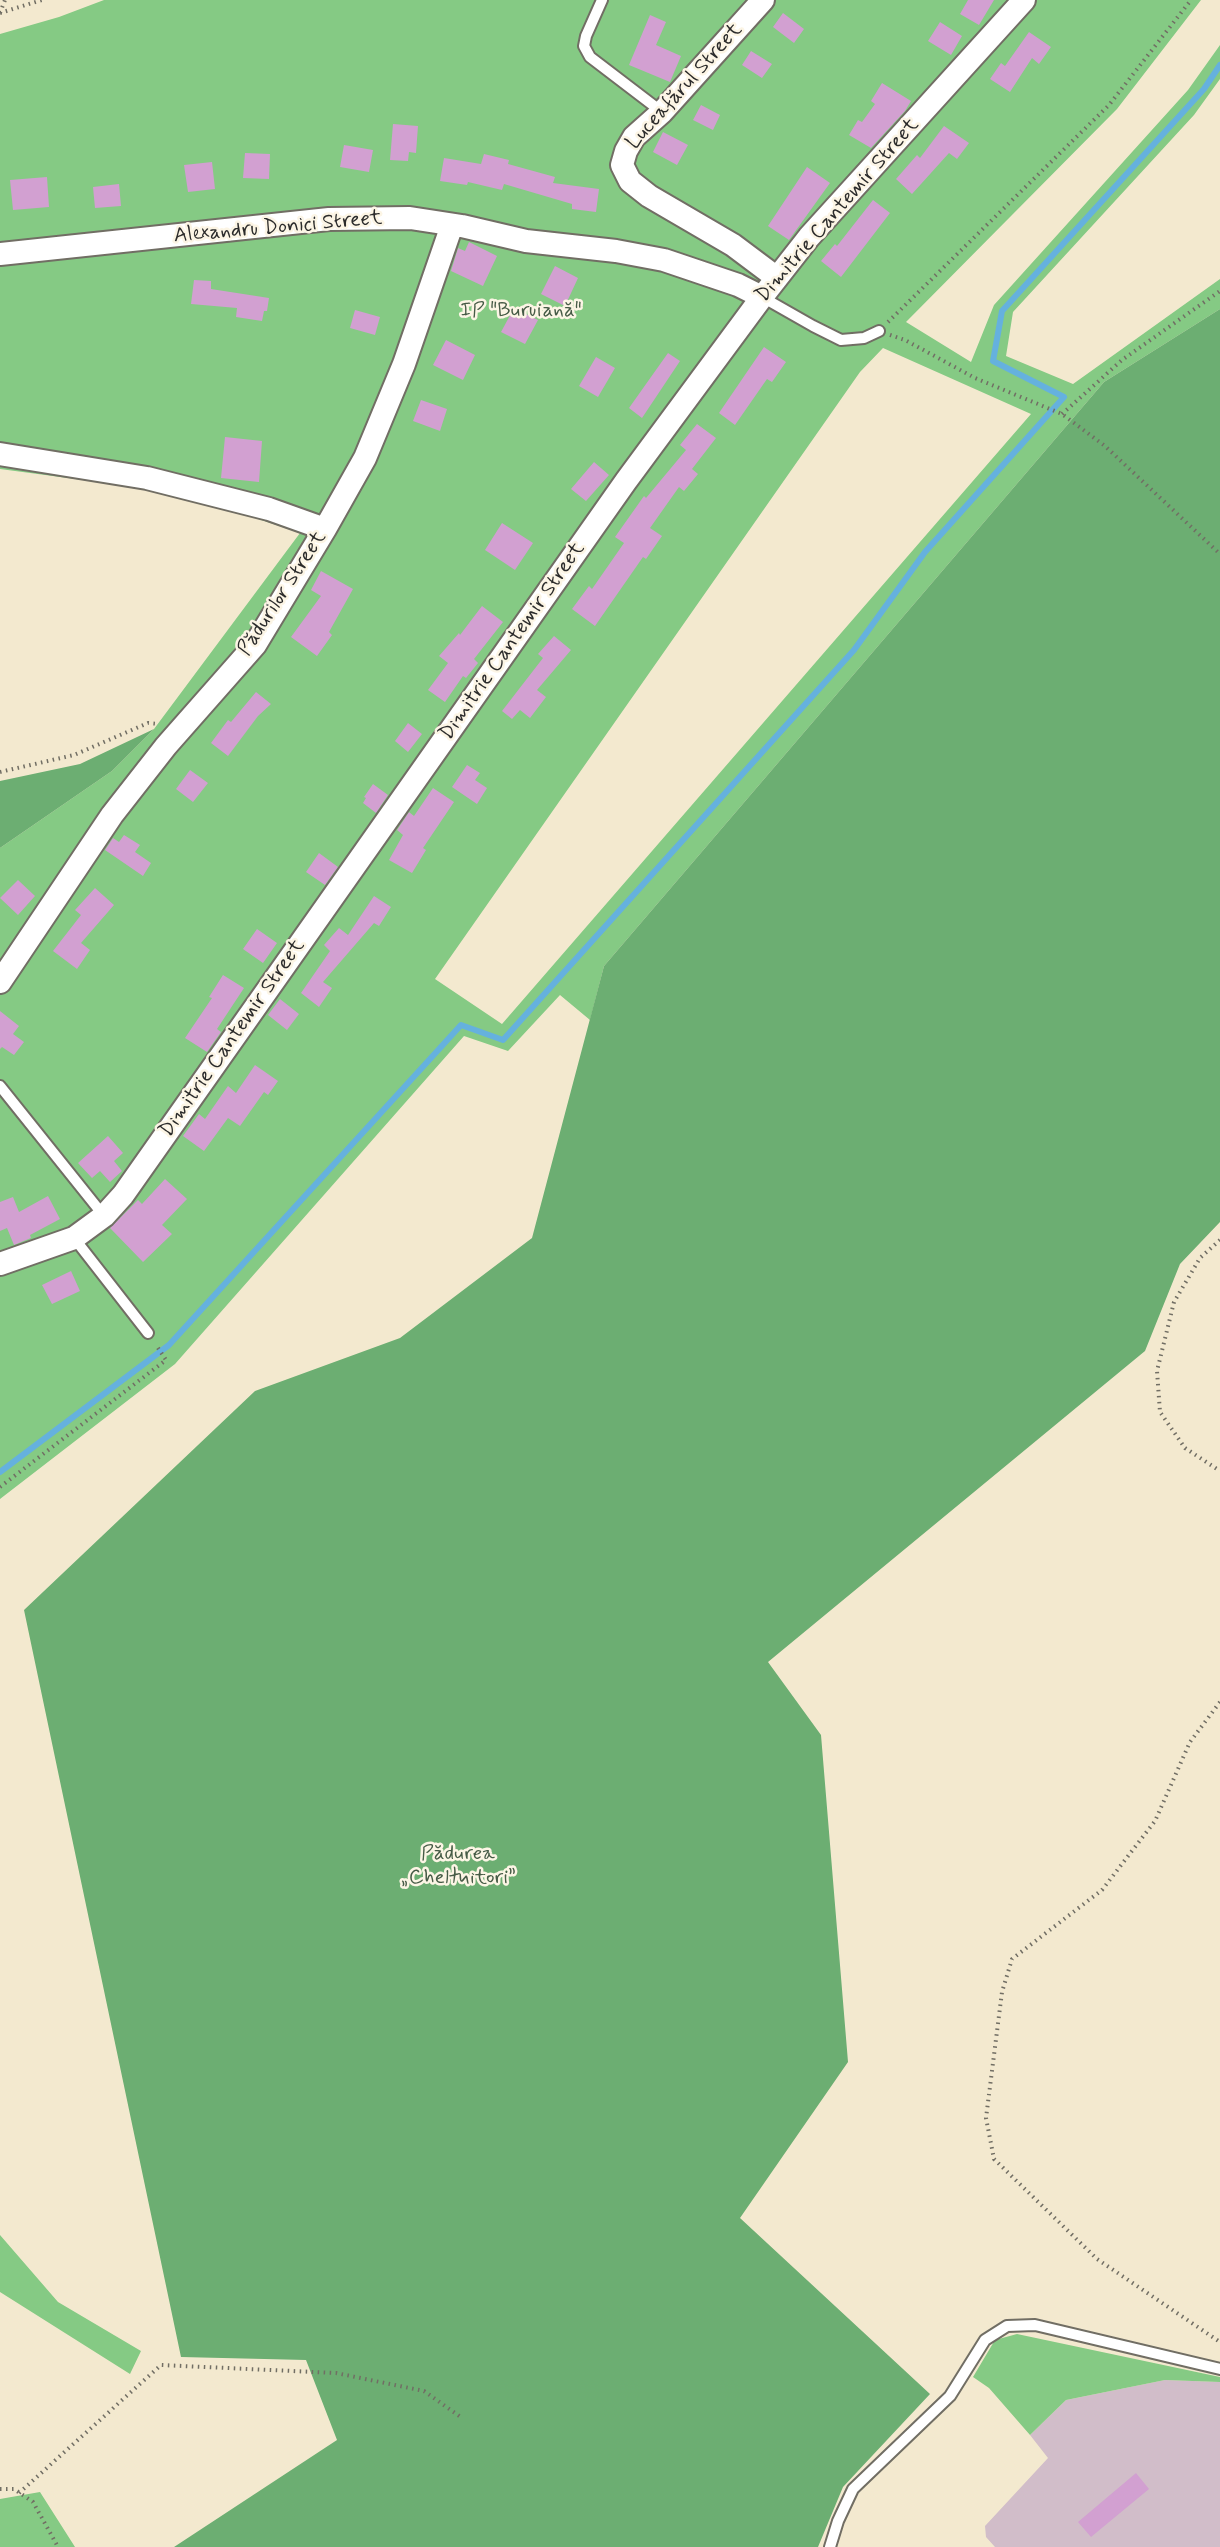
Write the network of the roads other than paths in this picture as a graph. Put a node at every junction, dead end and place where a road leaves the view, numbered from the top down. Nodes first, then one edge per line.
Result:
1 (602, 0) edge
2 (763, 0) edge
3 (1024, 0) edge
4 (662, 112) junction
5 (452, 225) junction
6 (0, 254) edge
7 (777, 278) junction
8 (762, 297) junction
9 (879, 331) road end
10 (0, 454) edge
11 (325, 529) junction
12 (0, 982) edge
13 (0, 1086) edge
14 (104, 1216) junction
15 (74, 1238) junction
16 (0, 1264) edge
17 (148, 1333) dead end
18 (1220, 2369) edge
19 (830, 2547) edge

1 - 4 lane
2 - 4 street, Luceafărul Street
3 - 7 street, Dimitrie Cantemir Street
4 - 7 street, Luceafărul Street
5 - 6 street, Alexandru Donici Street
5 - 8 street, Alexandru Donici Street
5 - 11 street, Pădurilor Street
7 - 8 street, Dimitrie Cantemir Street
8 - 9 lane
8 - 14 street, Dimitrie Cantemir Street
10 - 11 street
11 - 12 street, Pădurilor Street
13 - 14 lane
14 - 15 street, Dimitrie Cantemir Street
15 - 16 street, Dimitrie Cantemir Street
15 - 17 lane
18 - 19 lane

